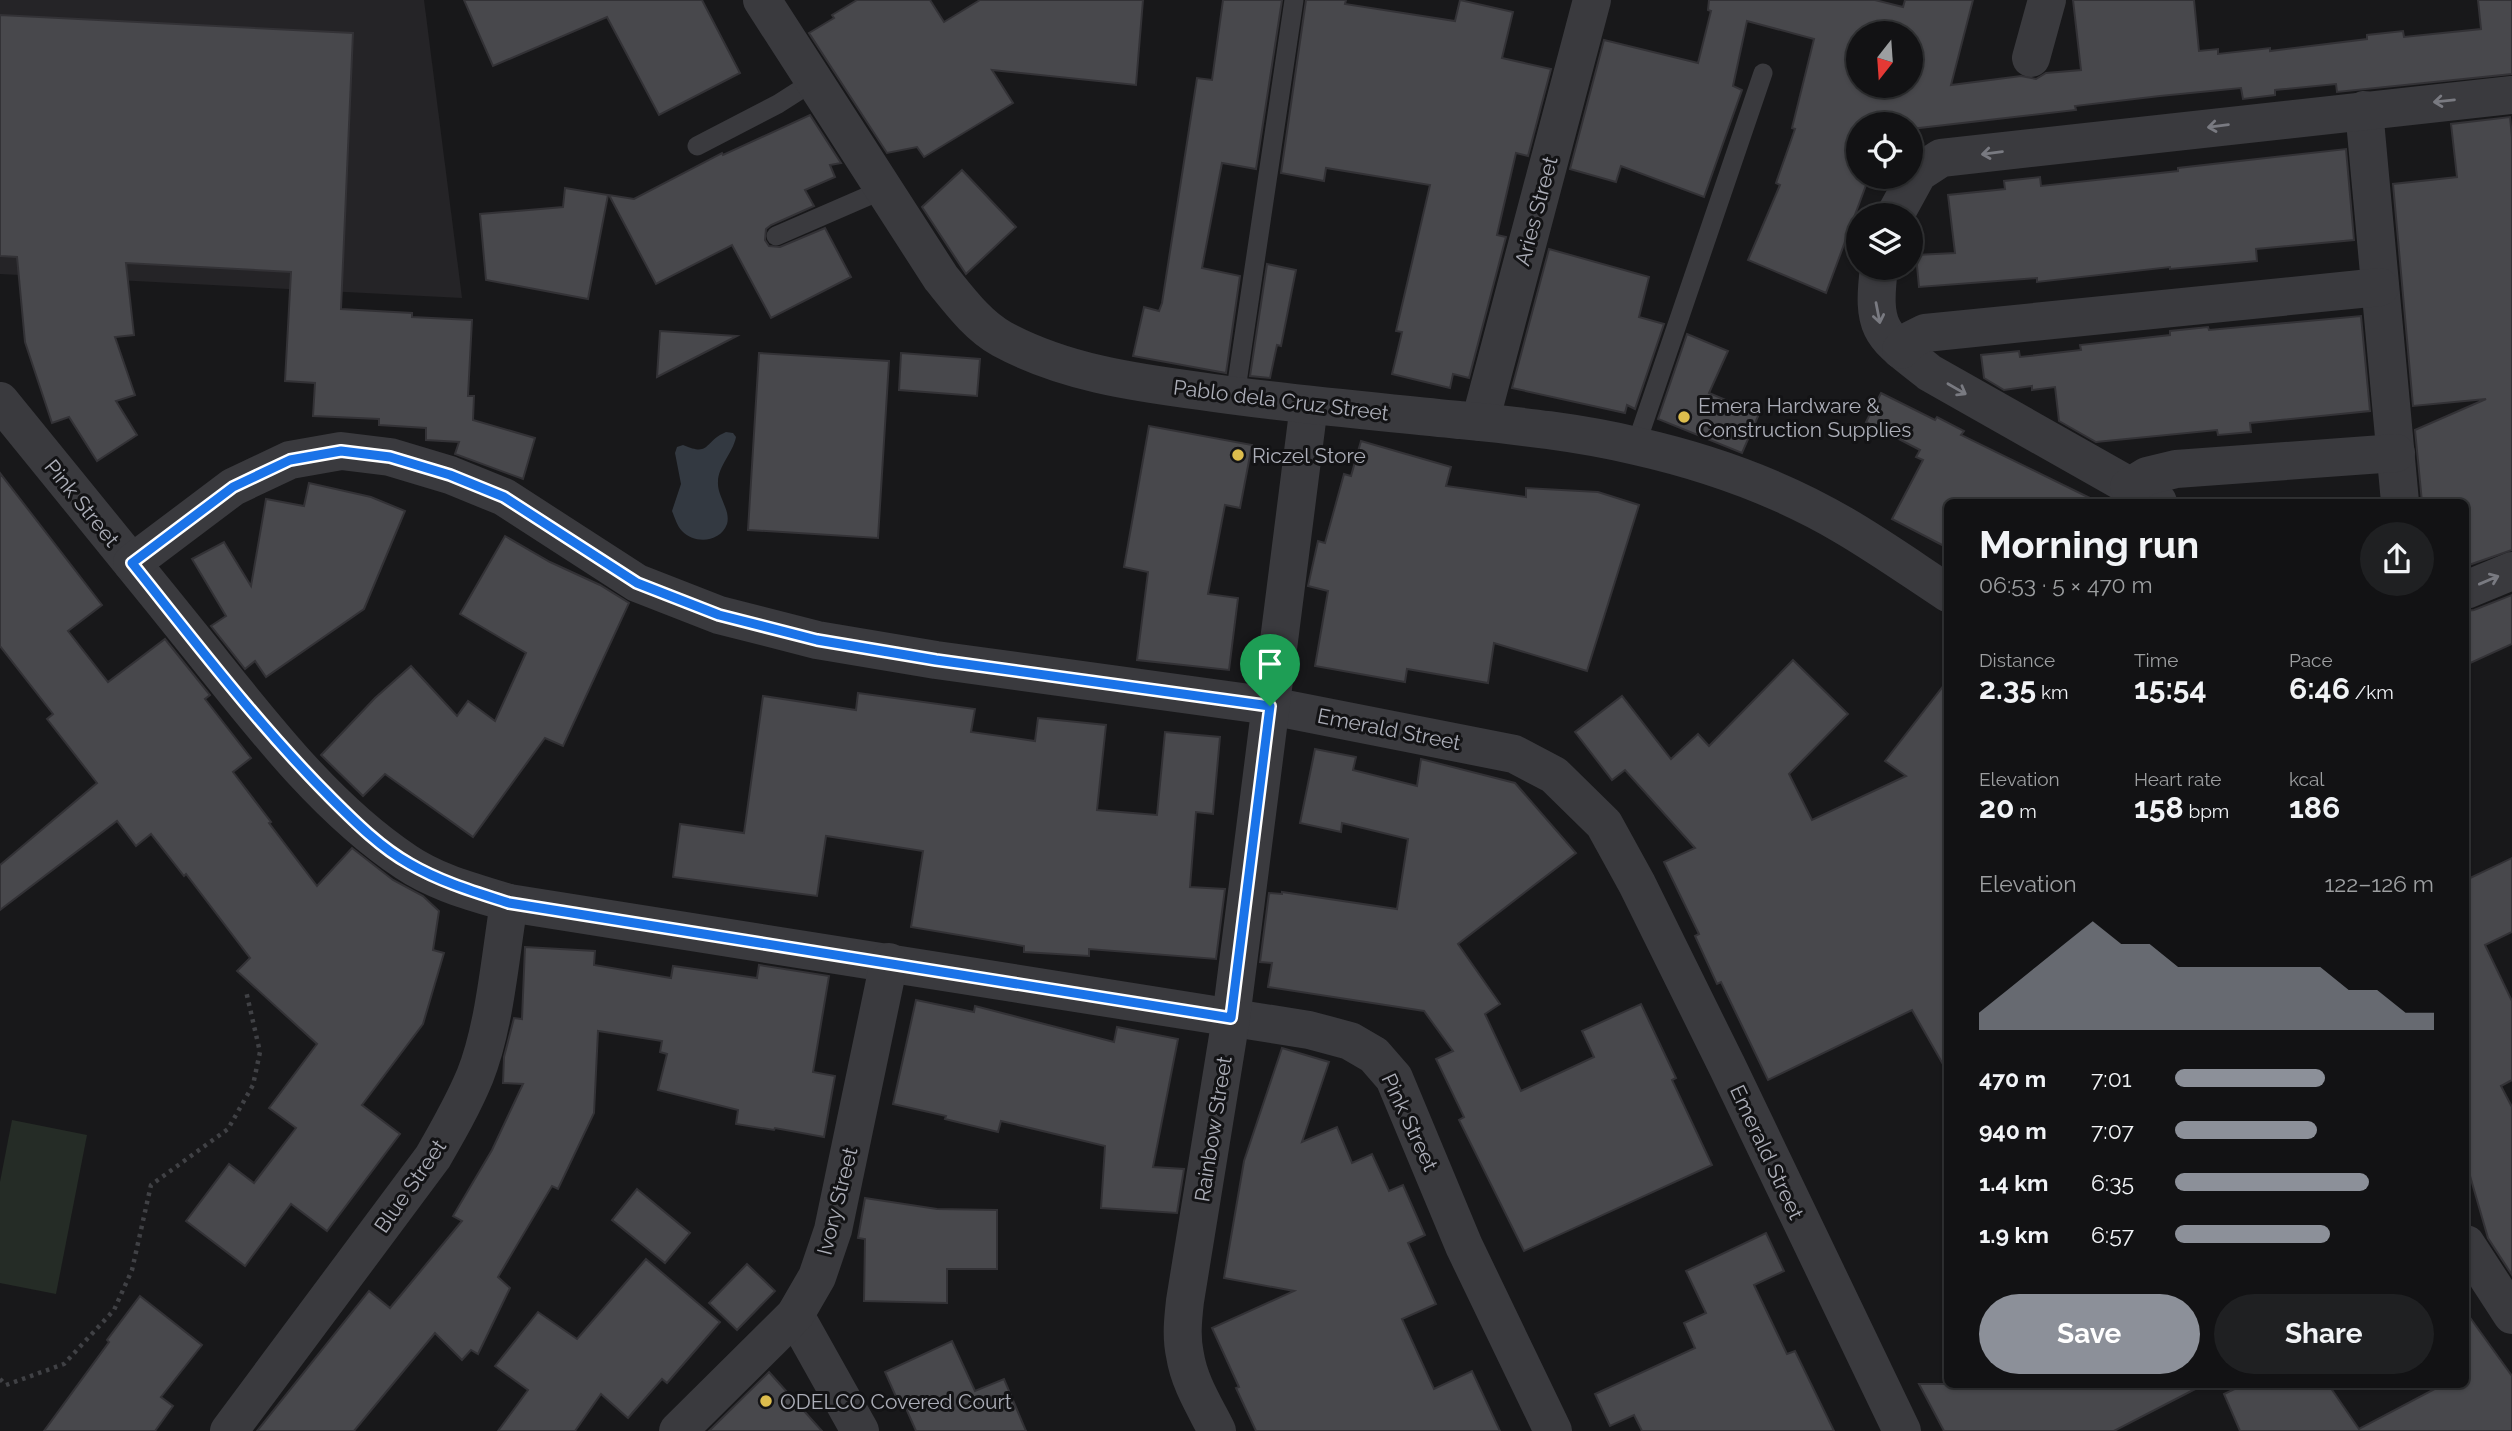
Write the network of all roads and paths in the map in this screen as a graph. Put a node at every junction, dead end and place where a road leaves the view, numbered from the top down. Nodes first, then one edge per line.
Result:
1 (762, 0) edge
2 (1294, 0) edge
3 (1591, 0) edge
4 (2047, 0) edge
5 (2032, 58) dead end
6 (1763, 73) dead end
7 (814, 81) junction
8 (2512, 94) edge
9 (2364, 110) junction
10 (697, 146) dead end
11 (882, 190) junction
12 (1902, 203) edge
13 (776, 236) dead end
14 (1878, 280) edge
15 (2380, 287) junction
16 (1901, 350) junction
17 (1235, 396) junction
18 (0, 401) edge
19 (1309, 405) junction
20 (1480, 422) junction
21 (1636, 445) junction
22 (2396, 453) junction
23 (2144, 495) edge
24 (2400, 499) edge
25 (132, 563) junction
26 (2512, 570) edge
27 (2469, 589) edge
28 (1944, 590) edge
29 (1270, 706) junction
30 (509, 903) junction
31 (889, 962) junction
32 (246, 991) dead end
33 (1231, 1018) junction
34 (2469, 1249) edge
35 (795, 1315) junction
36 (2512, 1315) edge
37 (0, 1379) edge
38 (229, 1431) edge
39 (678, 1431) edge
40 (860, 1431) edge
41 (1217, 1431) edge
42 (1553, 1431) edge
43 (1902, 1431) edge

1 - 7 street, Pablo dela Cruz Street
2 - 17 lane
3 - 20 street, Aries Street
4 - 5 street
6 - 21 lane
7 - 10 lane
7 - 11 street, Pablo dela Cruz Street
8 -> 9 street
9 -> 12 street
9 - 15 street
11 - 13 lane
11 - 17 street, Pablo dela Cruz Street
14 -> 16 street
15 - 16 street
15 - 22 street
16 -> 23 street
17 - 19 street, Pablo dela Cruz Street
18 - 25 street, Pink Street
19 - 20 street, Pablo dela Cruz Street
19 - 29 street, Rainbow Street
20 - 21 street, Pablo dela Cruz Street
21 - 28 street, Pablo dela Cruz Street
22 - 23 street
22 - 24 street
25 - 29 street, Emerald Street
25 - 30 street, Pink Street
27 -> 26 street
29 - 33 street, Rainbow Street
29 - 43 street, Emerald Street
30 - 31 street, Pink Street
30 - 38 street, Blue Street
31 - 33 street, Pink Street
31 - 35 street, Ivory Street
32 - 37 path
33 - 41 street, Rainbow Street
33 - 42 street, Pink Street
34 - 36 street
35 - 39 street, Ivory Street
35 - 40 street

